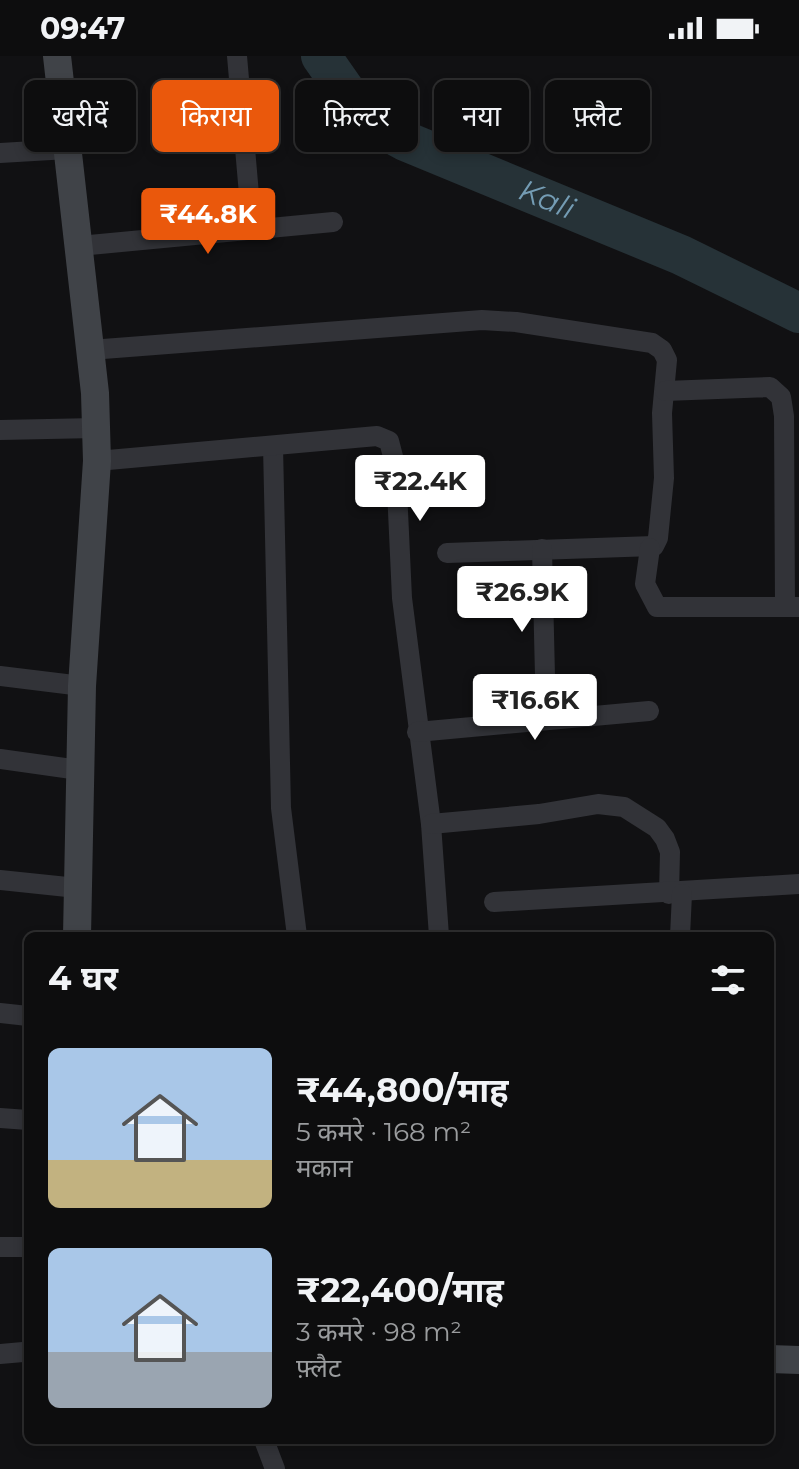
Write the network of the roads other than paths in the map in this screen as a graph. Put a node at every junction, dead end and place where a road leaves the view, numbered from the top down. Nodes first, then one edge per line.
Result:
1 (57, 56) edge
2 (237, 56) edge
3 (60, 80) edge
4 (24, 152) edge
5 (68, 152) edge
6 (0, 153) edge
7 (333, 222) dead end
8 (252, 229) junction
9 (79, 246) junction
10 (90, 350) junction
11 (665, 391) junction
12 (96, 428) junction
13 (0, 430) edge
14 (273, 446) junction
15 (97, 461) junction
16 (650, 548) junction
17 (542, 549) junction
18 (447, 553) dead end
19 (792, 607) edge
20 (0, 676) edge
21 (82, 686) junction
22 (649, 711) dead end
23 (546, 719) junction
24 (417, 732) junction
25 (0, 759) edge
26 (79, 770) junction
27 (431, 824) junction
28 (0, 880) edge
29 (799, 884) edge
30 (77, 888) junction
31 (676, 894) junction
32 (494, 902) dead end
33 (77, 932) edge
34 (296, 932) edge
35 (439, 932) edge
36 (680, 932) edge
37 (0, 1013) edge
38 (24, 1016) edge
39 (0, 1118) edge
40 (24, 1120) edge
41 (0, 1247) edge
42 (24, 1247) edge
43 (23, 1352) dead end
44 (0, 1354) edge
45 (774, 1359) edge
46 (799, 1360) edge
47 (266, 1444) edge
48 (275, 1469) edge

1 - 3 street
2 - 8 street
4 - 6 street
5 - 9 street
7 - 8 street
8 - 9 street
9 - 10 street
10 - 11 street
10 - 12 street
11 - 16 street
11 - 19 street
12 - 13 street
12 - 15 street
14 - 15 street
14 - 24 street
14 - 34 street
15 - 21 street
16 - 17 street
16 - 19 street
17 - 18 street
17 - 23 street
20 - 21 street
21 - 26 street
22 - 23 street
23 - 24 street
24 - 27 street
25 - 26 street
26 - 30 street
27 - 31 street
27 - 35 street
28 - 30 street
29 - 31 street
30 - 33 street
31 - 32 street
31 - 36 street
37 - 38 street
39 - 40 street
41 - 42 street
43 - 44 street
45 - 46 street
47 - 48 street

